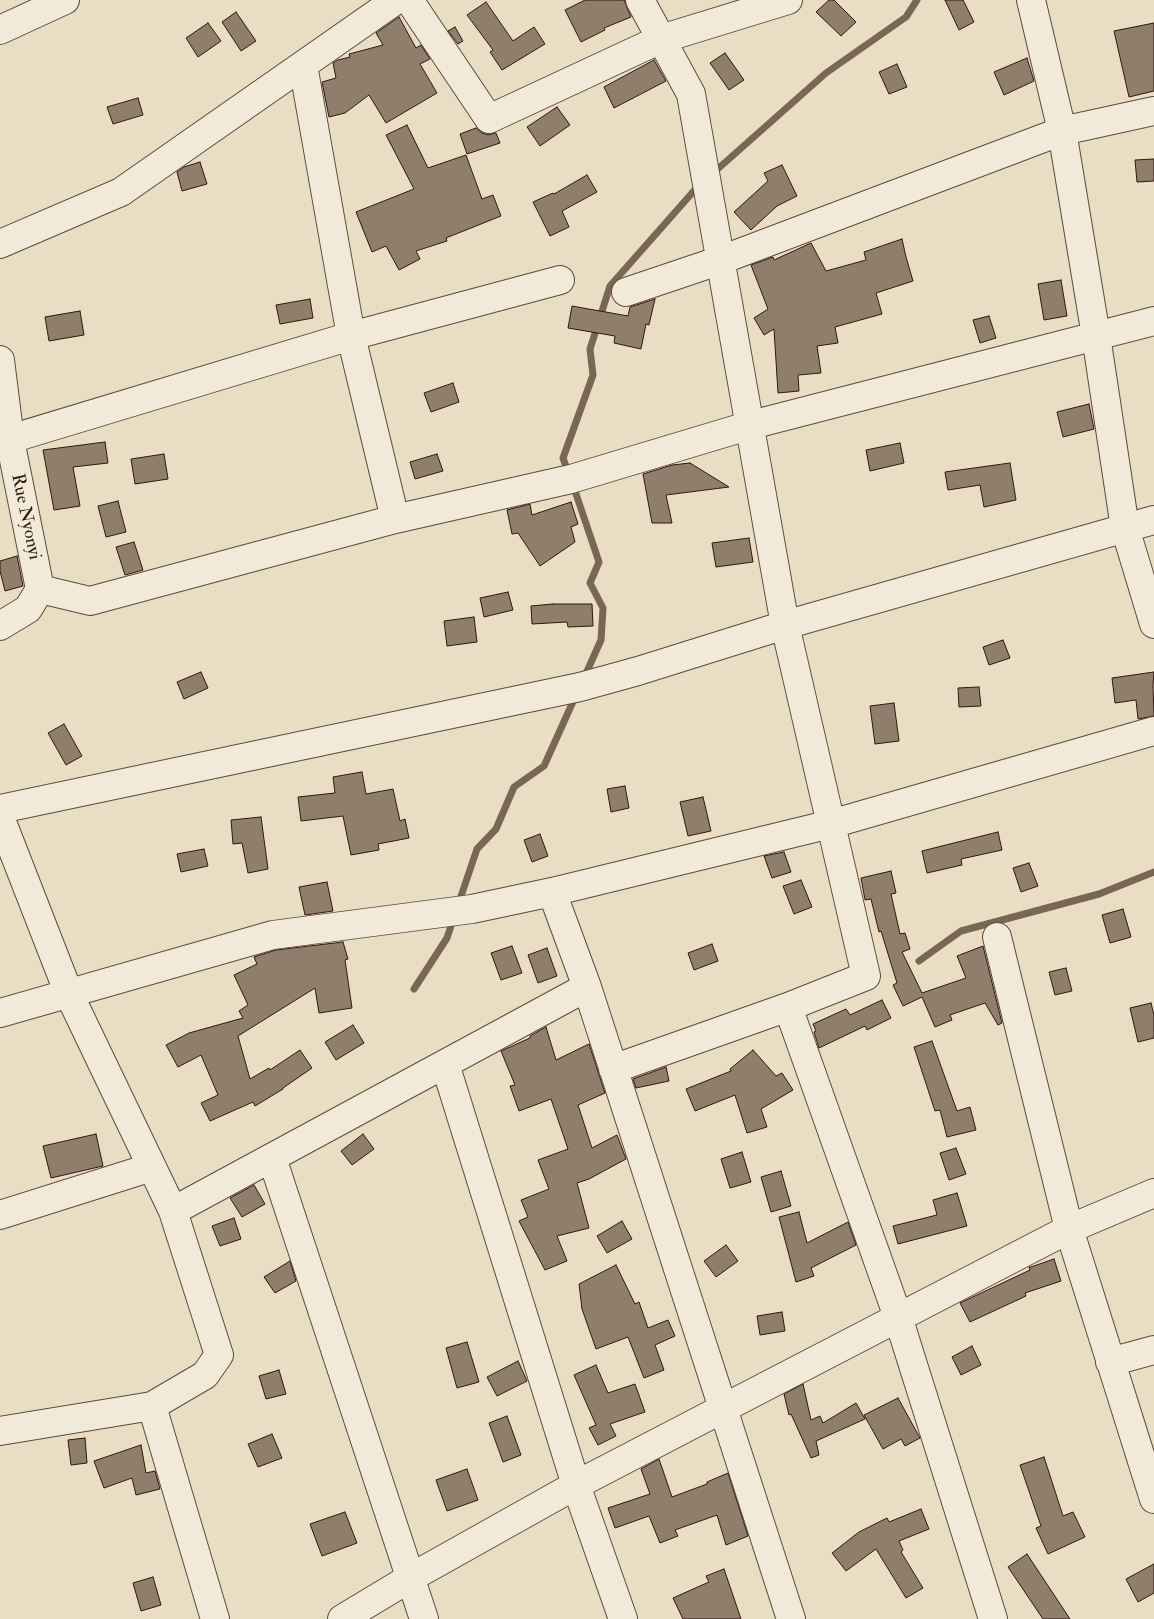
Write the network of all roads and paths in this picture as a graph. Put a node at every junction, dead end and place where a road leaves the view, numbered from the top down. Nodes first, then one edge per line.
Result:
1 (65, 0) edge
2 (396, 0) edge
3 (409, 0) edge
4 (640, 0) edge
5 (788, 0) edge
6 (1031, 0) edge
7 (0, 30) edge
8 (661, 39) junction
9 (303, 65) junction
10 (1154, 111) edge
11 (1062, 131) junction
12 (0, 244) edge
13 (721, 260) junction
14 (560, 280) dead end
15 (626, 292) dead end
16 (1154, 321) edge
17 (351, 336) junction
18 (1096, 336) junction
19 (0, 360) edge
20 (751, 425) junction
21 (5, 441) edge
22 (395, 519) junction
23 (1154, 520) edge
24 (1125, 528) junction
25 (40, 589) junction
26 (1154, 624) edge
27 (785, 625) junction
28 (0, 626) edge
29 (1154, 731) edge
30 (0, 809) edge
31 (0, 817) edge
32 (831, 824) junction
33 (552, 892) junction
34 (997, 937) dead end
35 (586, 987) junction
36 (69, 994) junction
37 (788, 1007) junction
38 (0, 1013) edge
39 (444, 1064) junction
40 (613, 1069) junction
41 (272, 1158) junction
42 (152, 1167) junction
43 (1154, 1193) edge
44 (173, 1211) junction
45 (0, 1215) edge
46 (1069, 1229) junction
47 (898, 1317) junction
48 (1154, 1350) edge
49 (1110, 1362) junction
50 (152, 1406) junction
51 (724, 1408) junction
52 (0, 1430) edge
53 (576, 1486) junction
54 (1154, 1499) edge
55 (410, 1578) junction
56 (215, 1619) edge
57 (342, 1619) edge
58 (424, 1619) edge
59 (624, 1619) edge
60 (791, 1619) edge
61 (993, 1619) edge

1 - 7 street
2 - 9 street
3 - 8 street
4 - 8 street
5 - 8 street
6 - 11 street
8 - 13 street
9 - 12 street
9 - 17 street
10 - 11 street
11 - 13 street
11 - 18 street
13 - 15 street
13 - 20 street
14 - 17 street
16 - 18 street
17 - 21 street
17 - 22 street
18 - 20 street
18 - 24 street
19 - 21 street, Rue Nyonyi
20 - 22 street
20 - 27 street
21 - 25 street, Rue Nyonyi
22 - 25 street
23 - 24 street
24 - 26 street
24 - 27 street
25 - 28 street
27 - 30 street
27 - 32 street
29 - 32 street
31 - 36 street
32 - 33 street
32 - 37 street
33 - 35 street
33 - 36 street
34 - 46 street
35 - 39 street
35 - 40 street
36 - 38 street
36 - 42 street
37 - 40 street
37 - 47 street
39 - 41 street
39 - 53 street
40 - 51 street
41 - 44 street
41 - 55 street
42 - 44 street
42 - 45 street
43 - 46 street
44 - 50 street
46 - 47 street
46 - 49 street
47 - 51 street
47 - 61 street
48 - 49 street
49 - 54 street
50 - 52 street
50 - 56 street
51 - 53 street
51 - 60 street
53 - 55 street
53 - 59 street
55 - 57 street
55 - 58 street

